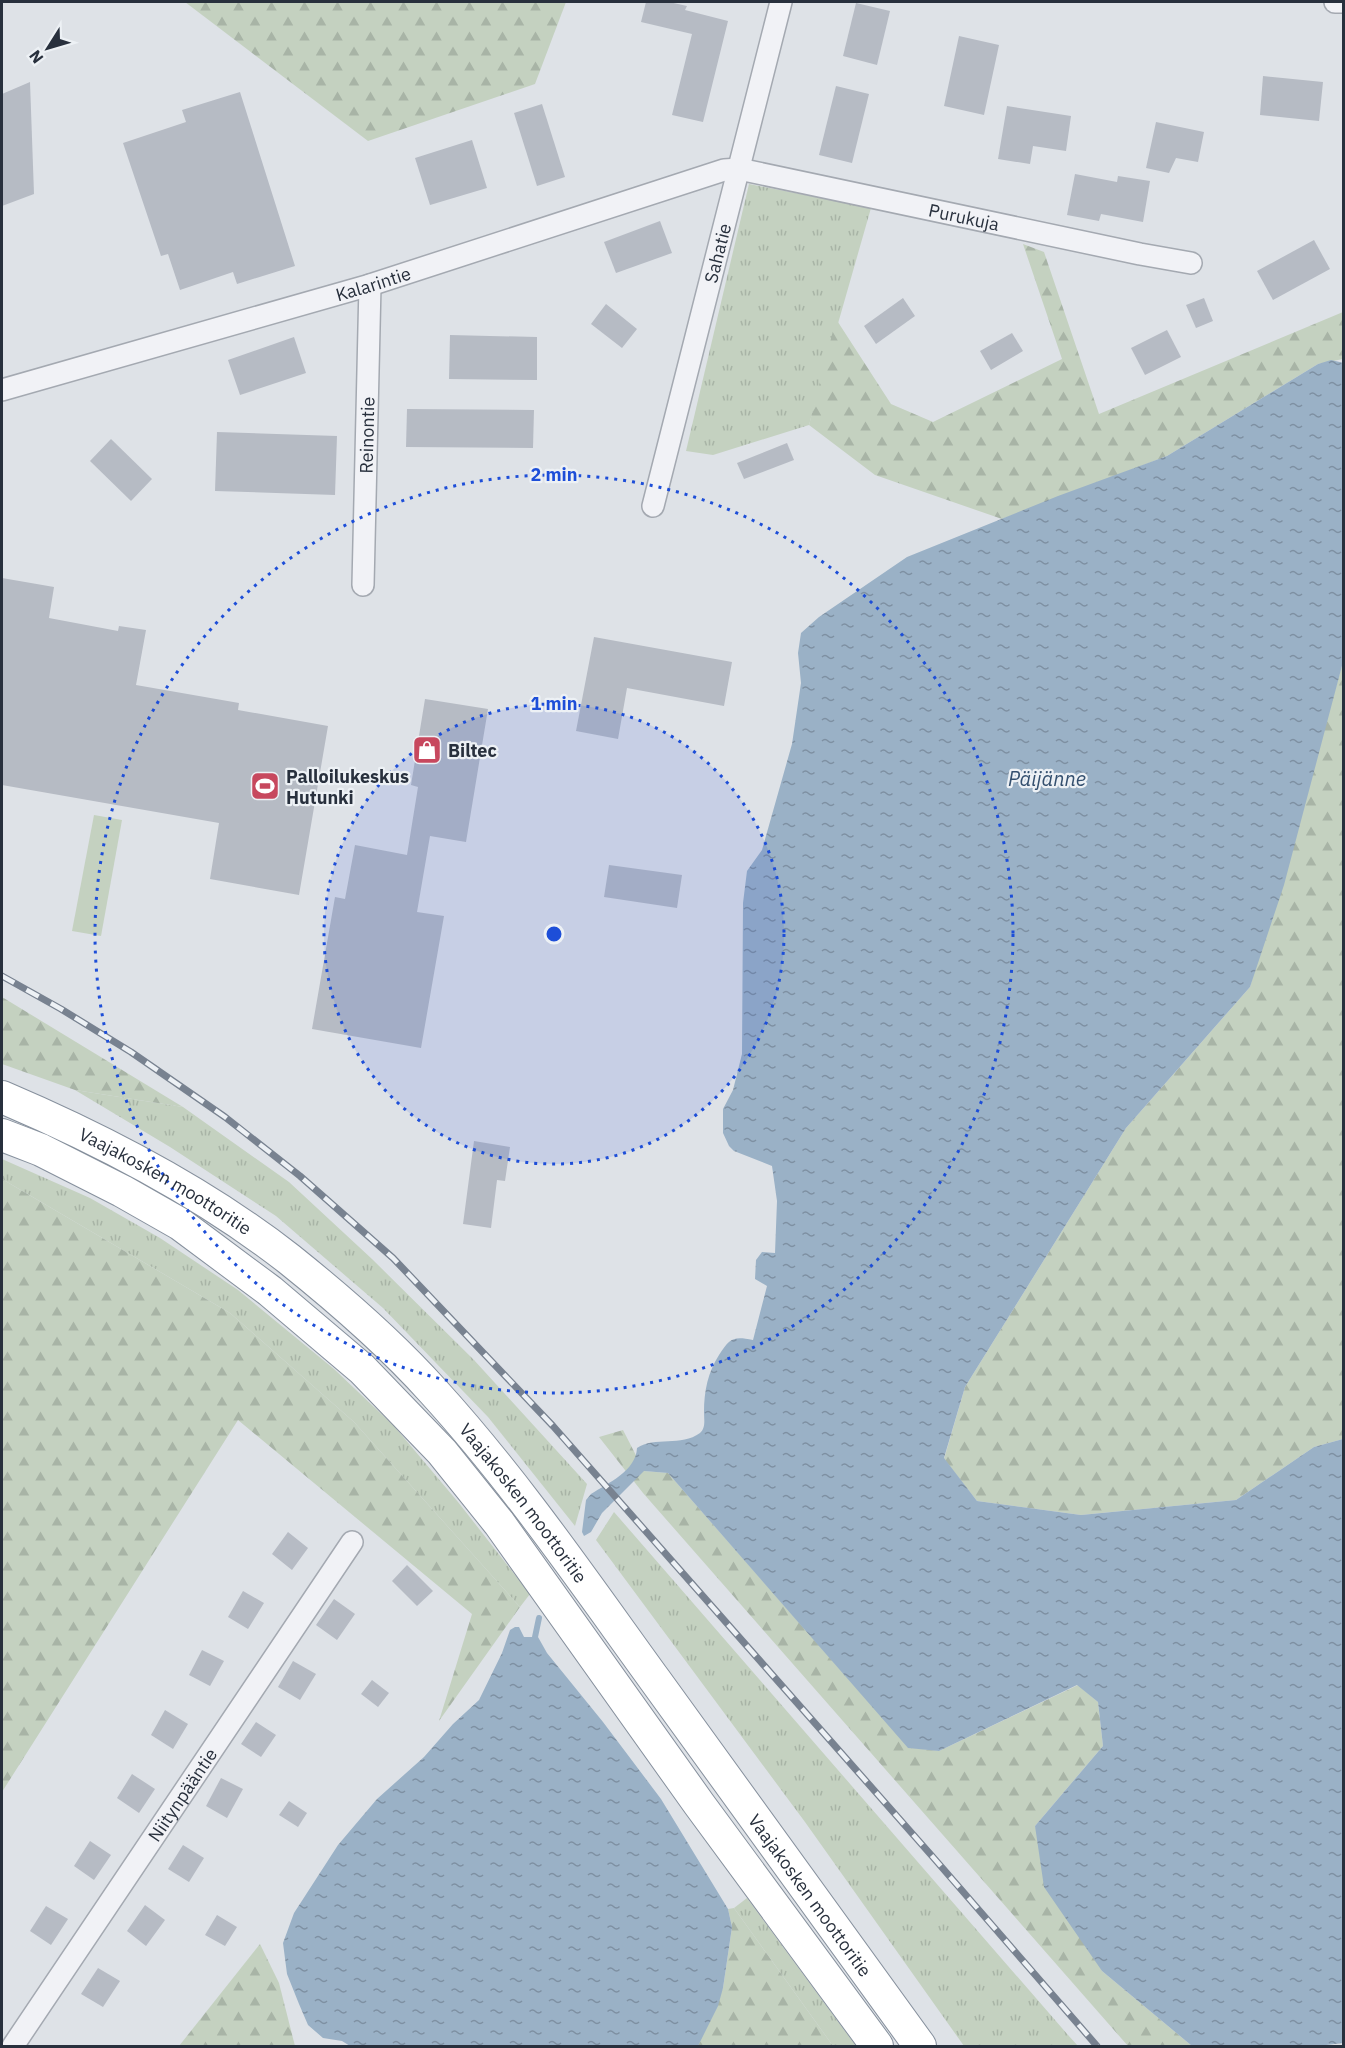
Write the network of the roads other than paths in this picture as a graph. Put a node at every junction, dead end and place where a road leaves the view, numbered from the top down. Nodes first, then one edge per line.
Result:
1 (781, 2) edge
2 (1335, 2) edge
3 (1344, 2) edge
4 (739, 169) junction
5 (1191, 263) dead end
6 (370, 285) junction
7 (2, 390) edge
8 (653, 506) dead end
9 (363, 585) dead end
10 (2, 1097) edge
11 (2, 1135) edge
12 (352, 1542) dead end
13 (13, 2046) edge
14 (877, 2046) edge
15 (920, 2046) edge

1 - 4 street, Sahatie
2 - 3 street
4 - 5 street, Purukuja
4 - 6 street, Kalarintie
4 - 8 street, Sahatie
6 - 7 street, Kalarintie
6 - 9 street, Reinontie
10 - 15 highway, Vaajakosken moottoritie
11 - 14 highway, Vaajakosken moottoritie
12 - 13 street, Niitynpääntie

